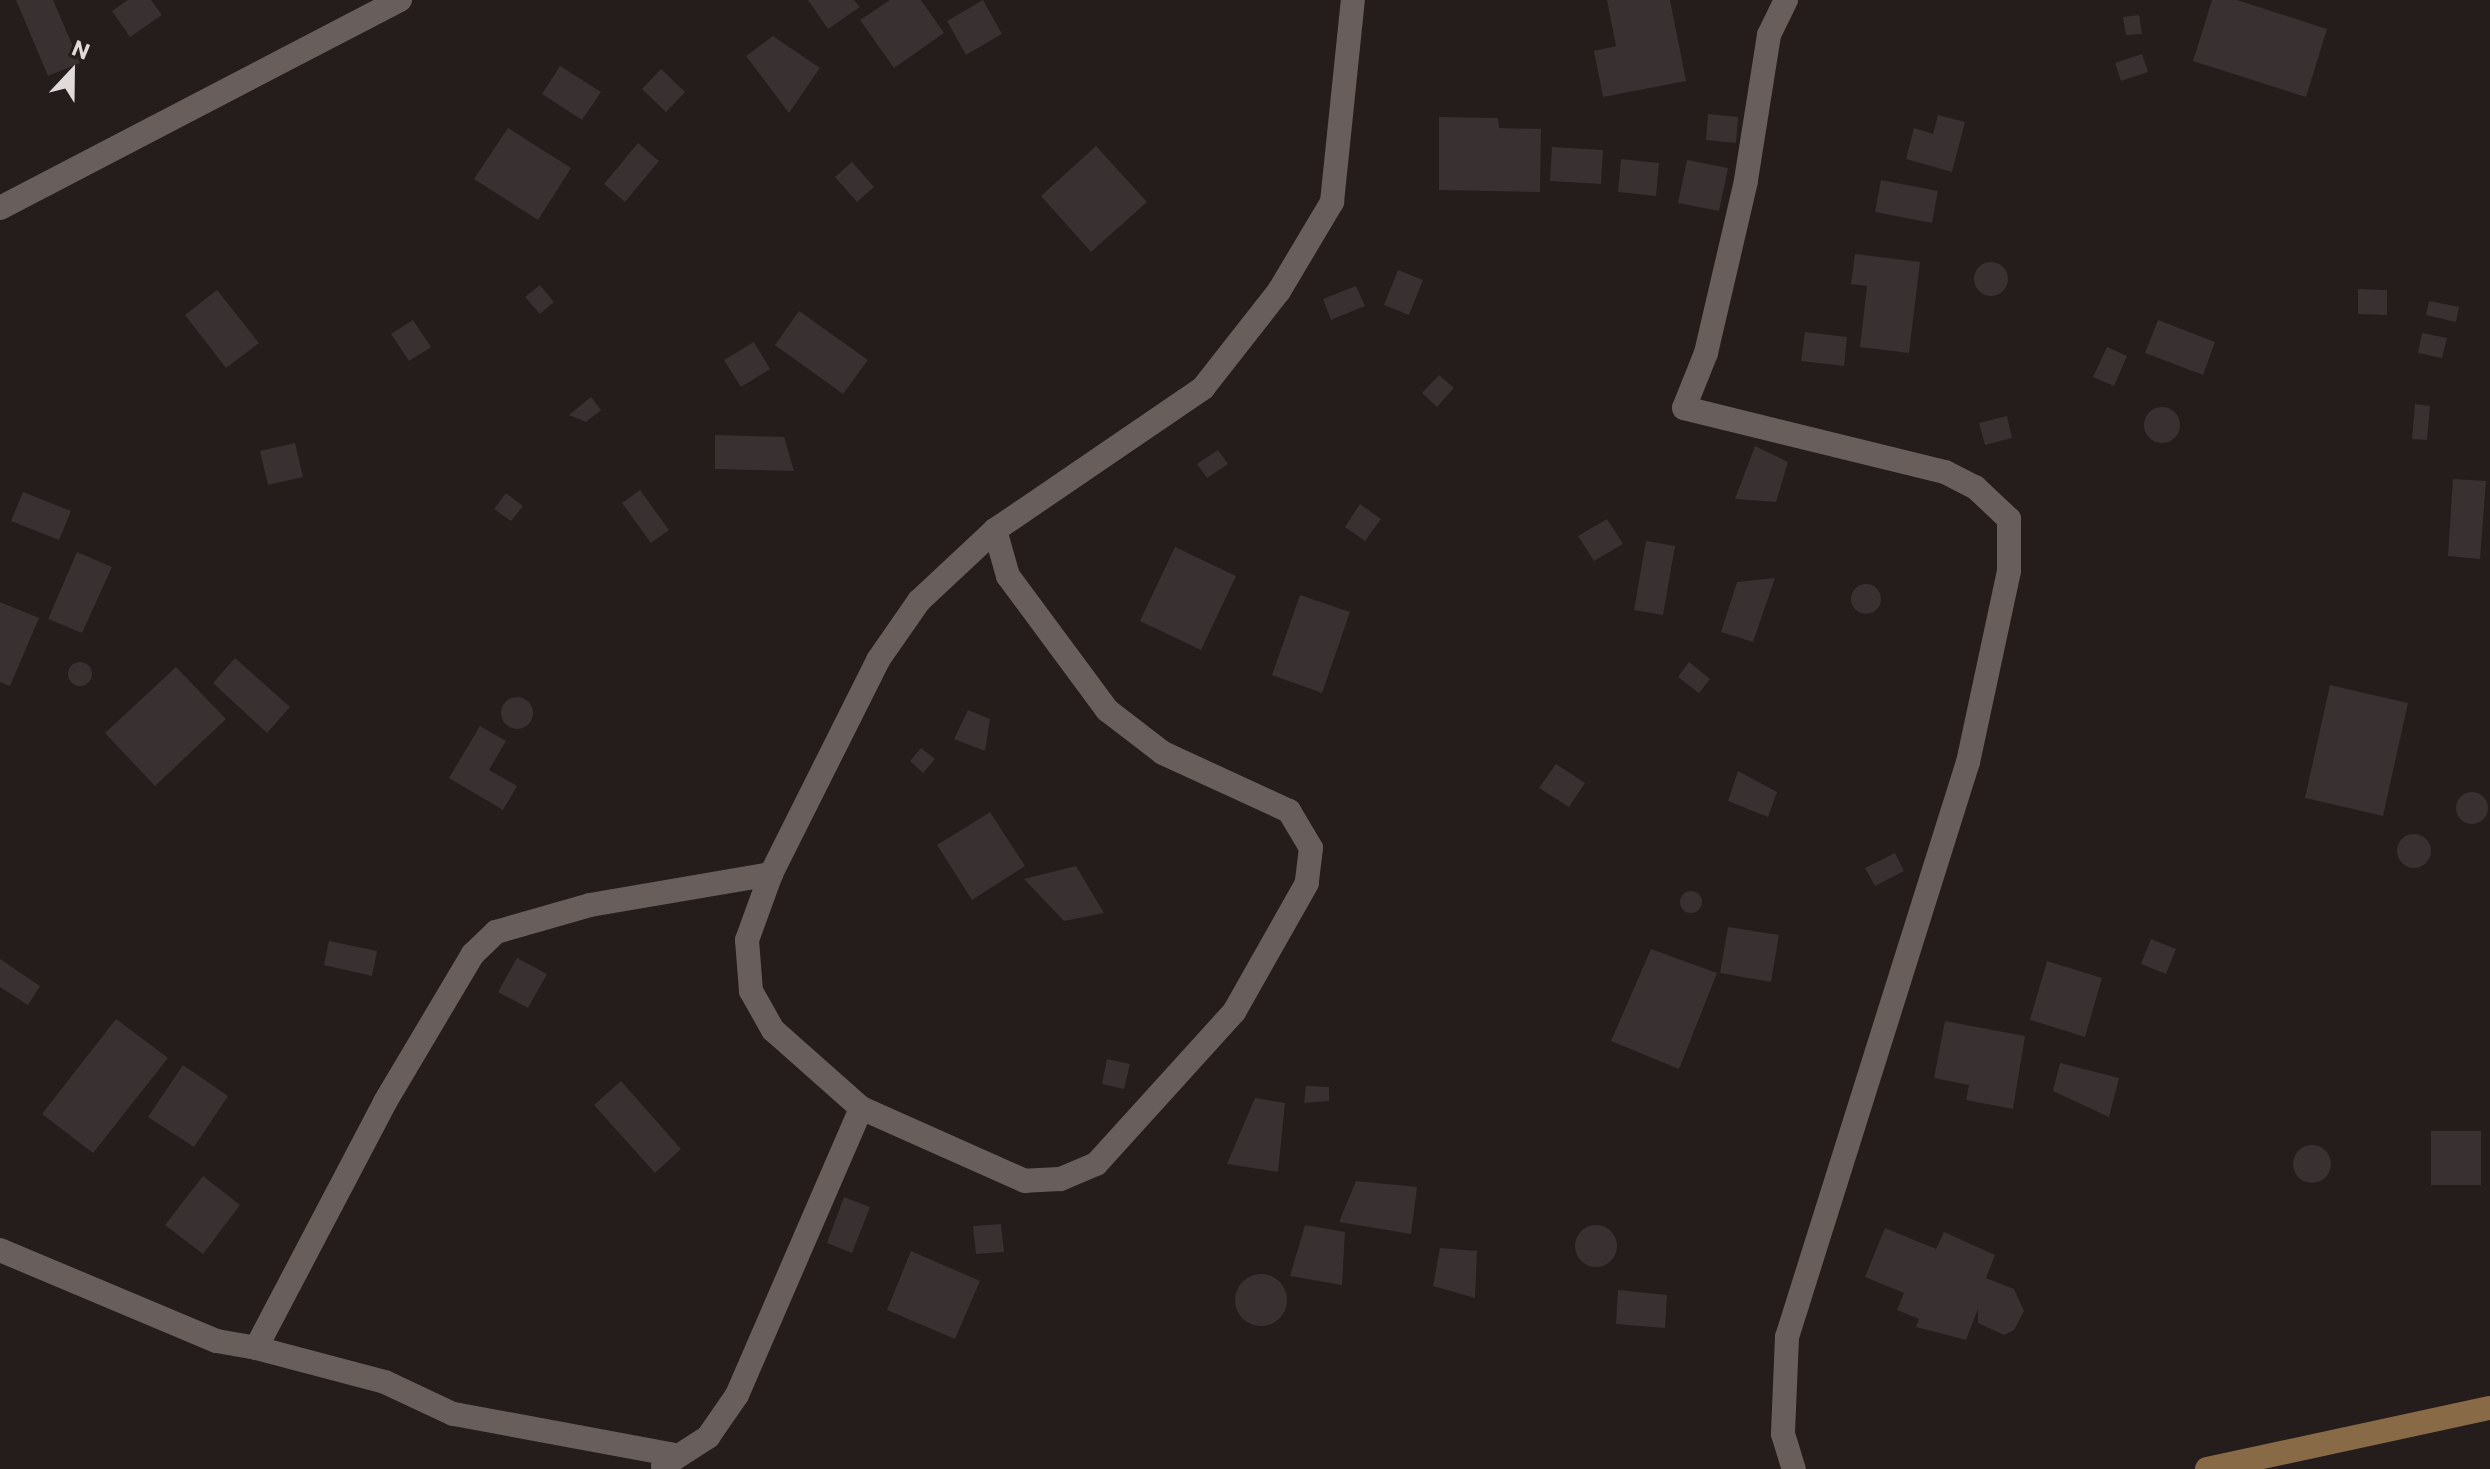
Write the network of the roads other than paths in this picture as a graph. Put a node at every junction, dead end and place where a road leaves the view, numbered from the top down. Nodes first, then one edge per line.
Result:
1 (400, 0) edge
2 (1353, 0) edge
3 (1786, 0) edge
4 (0, 208) edge
5 (995, 530) junction
6 (771, 874) junction
7 (861, 1108) junction
8 (0, 1250) edge
9 (256, 1348) junction
10 (2490, 1408) edge
11 (667, 1462) edge
12 (1794, 1469) edge
13 (2207, 1469) edge

1 - 4 street
2 - 5 street
3 - 12 street
5 - 6 street
5 - 7 street
6 - 7 street
6 - 9 street
7 - 11 street
8 - 9 street
9 - 11 street
10 - 13 street

